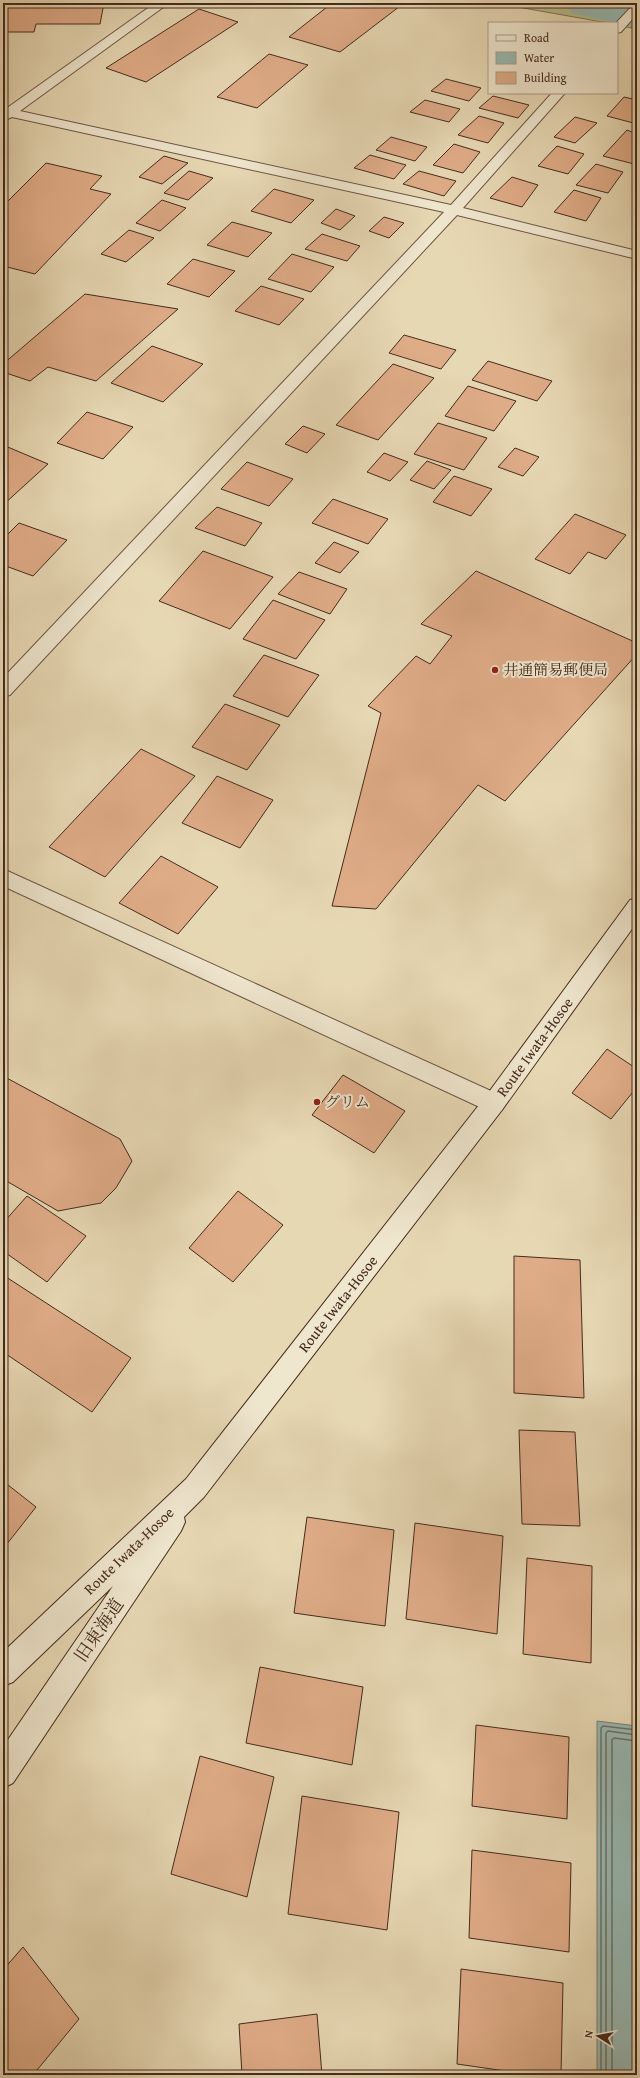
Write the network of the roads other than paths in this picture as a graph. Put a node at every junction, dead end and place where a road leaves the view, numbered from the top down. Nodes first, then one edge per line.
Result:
1 (163, 3) edge
2 (637, 7) edge
3 (623, 28) edge
4 (558, 94) edge
5 (5, 113) edge
6 (454, 210) junction
7 (637, 255) edge
8 (3, 690) edge
9 (3, 877) edge
10 (637, 906) edge
11 (494, 1103) junction
12 (195, 1488) junction
13 (3, 1672) edge
14 (3, 1773) edge

1 - 5 street
2 - 3 street
4 - 6 street
5 - 6 street
6 - 7 street
6 - 8 street
9 - 11 street
10 - 11 street, Route Iwata-Hosoe
11 - 12 street, Route Iwata-Hosoe
12 - 13 street, Route Iwata-Hosoe
12 - 14 street, 旧東海道

